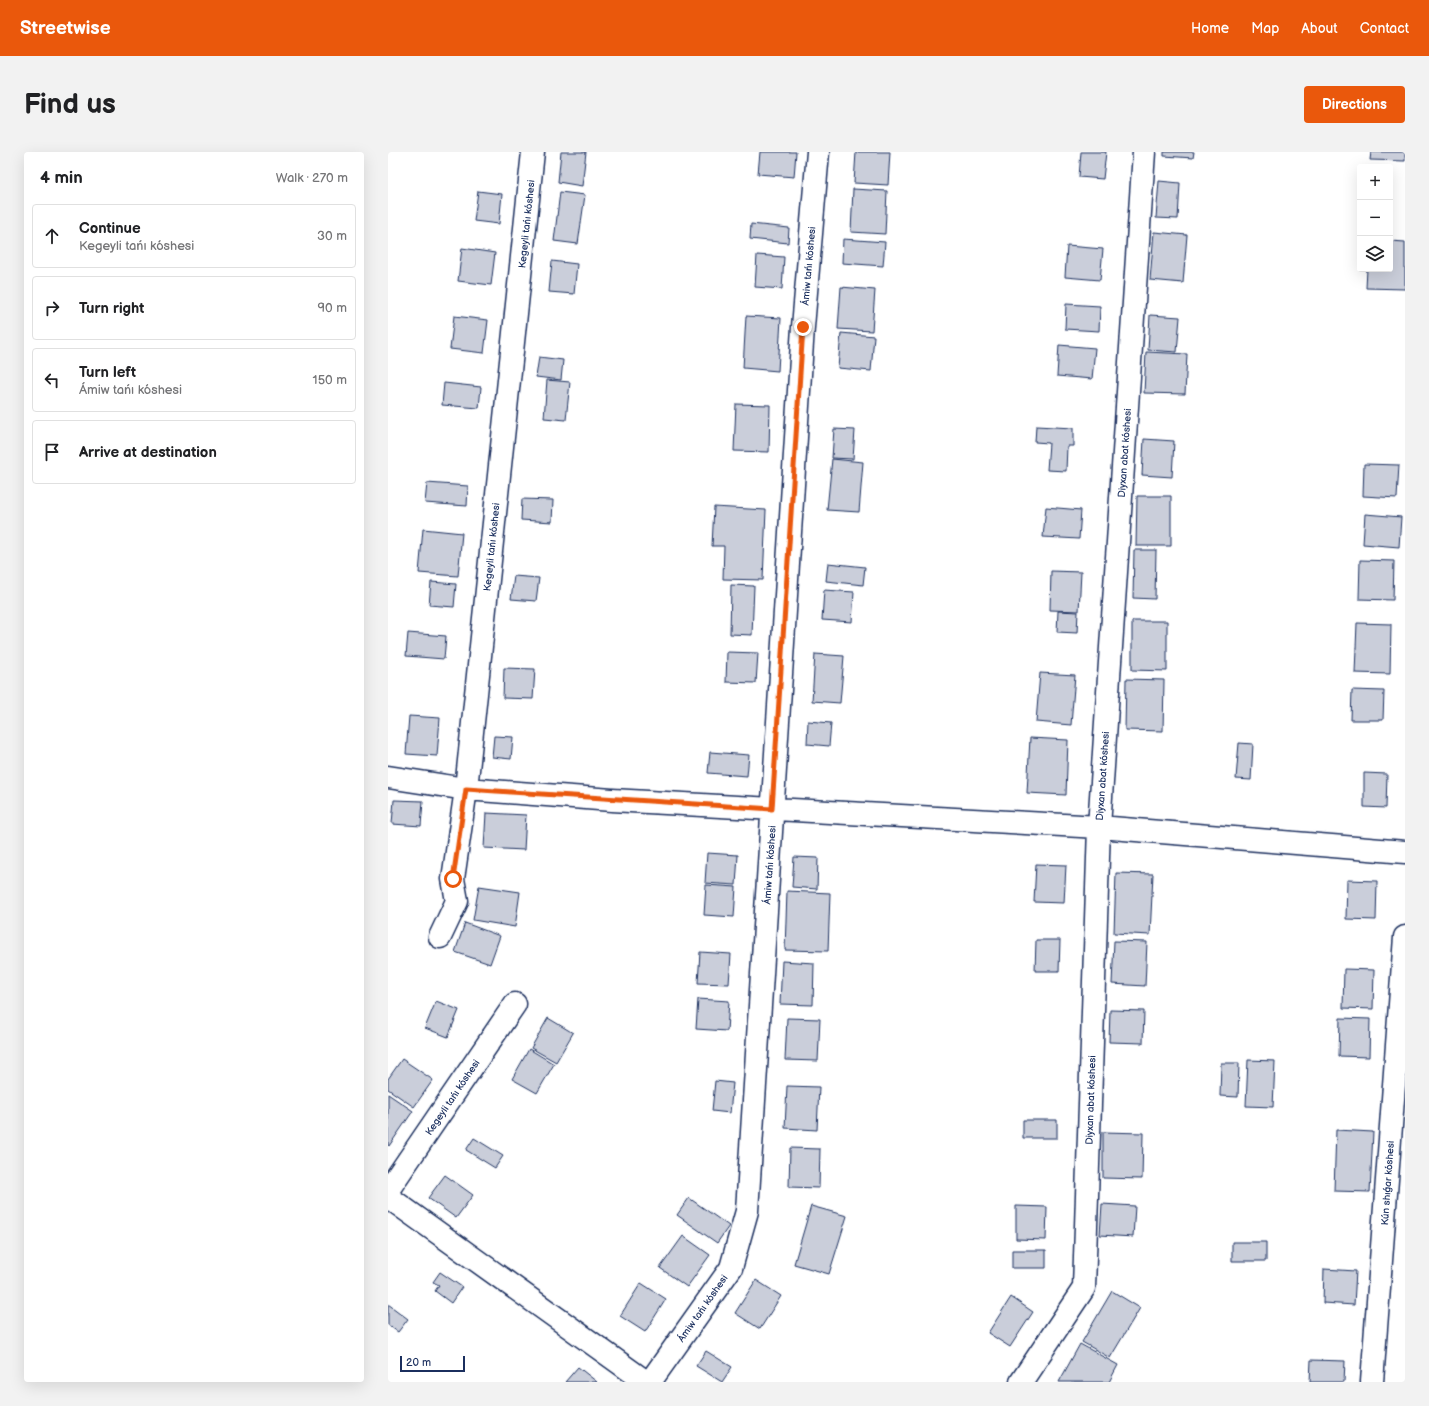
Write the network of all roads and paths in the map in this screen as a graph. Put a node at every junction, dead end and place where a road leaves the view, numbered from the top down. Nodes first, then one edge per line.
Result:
1 (533, 152) edge
2 (818, 152) edge
3 (1144, 152) edge
4 (388, 777) edge
5 (466, 789) junction
6 (772, 809) junction
7 (1099, 827) junction
8 (1405, 852) edge
9 (440, 937) dead end
10 (1405, 937) edge
11 (515, 1004) dead end
12 (388, 1190) edge
13 (388, 1197) edge
14 (646, 1382) edge
15 (650, 1382) edge
16 (1021, 1382) edge
17 (1372, 1382) edge

1 - 5 street, Kegeyli tańı kóshesi
2 - 6 street, Ámiw tańı kóshesi
3 - 7 street, Diyxan abat kóshesi
4 - 5 street
5 - 6 street
5 - 9 street, Kegeyli tańı kóshesi
6 - 7 street
6 - 15 street, Ámiw tańı kóshesi
7 - 8 street
7 - 16 street, Diyxan abat kóshesi
10 - 17 street, Kún shıǵar kóshesi
11 - 12 street, Kegeyli tańı kóshesi
13 - 14 street

